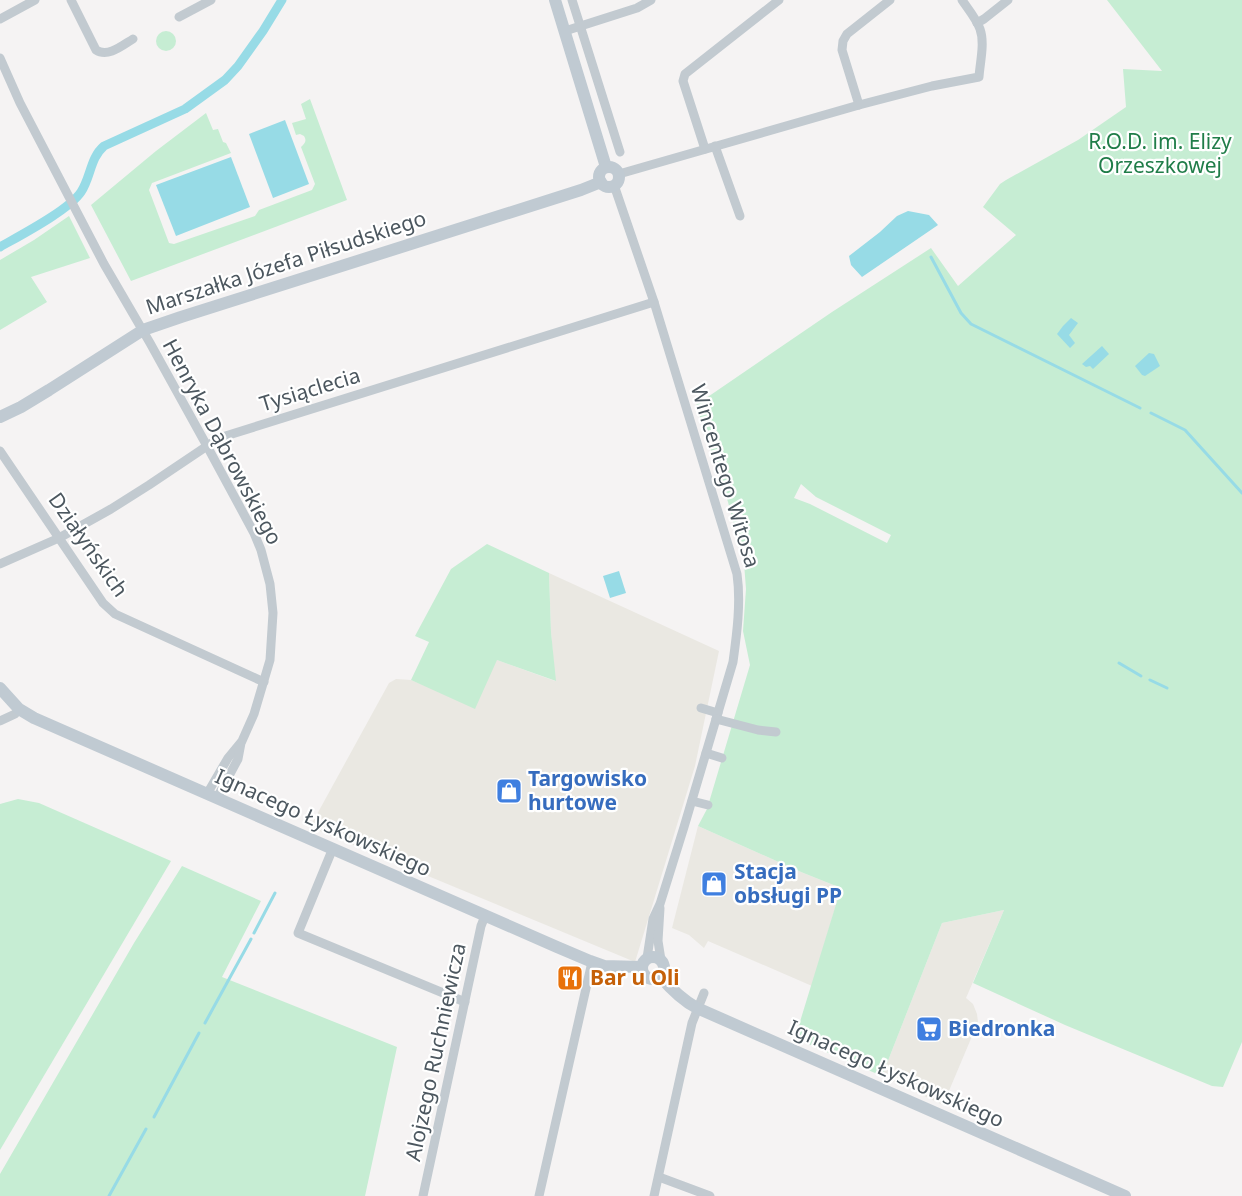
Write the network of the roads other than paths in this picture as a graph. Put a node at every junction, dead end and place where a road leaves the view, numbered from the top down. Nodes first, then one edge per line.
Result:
1 (35, 0) edge
2 (71, 0) edge
3 (211, 0) edge
4 (555, 0) edge
5 (572, 0) edge
6 (651, 0) edge
7 (779, 0) edge
8 (890, 0) edge
9 (962, 0) edge
10 (1008, 0) edge
11 (179, 17) dead end
12 (0, 19) edge
13 (977, 22) junction
14 (581, 26) junction
15 (565, 31) junction
16 (133, 39) dead end
17 (0, 58) edge
18 (859, 105) junction
19 (710, 148) junction
20 (620, 152) dead end
21 (606, 167) junction
22 (616, 179) junction
23 (601, 182) junction
24 (740, 216) dead end
25 (654, 302) junction
26 (143, 330) junction
27 (0, 417) edge
28 (207, 446) junction
29 (0, 451) edge
30 (59, 538) junction
31 (0, 564) edge
32 (264, 682) junction
33 (0, 688) edge
34 (701, 708) dead end
35 (19, 709) junction
36 (717, 716) junction
37 (0, 721) edge
38 (776, 732) dead end
39 (706, 753) junction
40 (722, 758) dead end
41 (212, 796) junction
42 (692, 801) junction
43 (708, 805) dead end
44 (333, 848) junction
45 (660, 904) junction
46 (485, 916) junction
47 (661, 960) junction
48 (592, 962) junction
49 (644, 962) junction
50 (660, 976) junction
51 (704, 993) dead end
52 (465, 1002) junction
53 (697, 1008) junction
54 (659, 1177) junction
55 (423, 1196) edge
56 (539, 1196) edge
57 (654, 1196) edge
58 (710, 1196) edge
59 (1125, 1196) edge

1 - 12 street
2 - 16 street
3 - 11 street
4 - 15 street
5 - 14 street
6 - 14 street
7 - 19 street
8 - 18 street
9 - 13 street
10 - 13 street
13 - 18 street
14 - 15 street
14 - 20 street
15 - 21 street
17 - 26 street, Henryka Dąbrowskiego
18 - 19 street
19 - 22 street
19 - 24 street
21 - 22 street
21 - 23 street
22 - 23 street
22 - 25 street, Wincentego Witosa
23 - 26 street, Marszałka Józefa Piłsudskiego
25 - 28 street, Tysiąclecia
25 - 36 street, Wincentego Witosa
26 - 27 street, Marszałka Józefa Piłsudskiego
26 - 28 street, Henryka Dąbrowskiego
28 - 30 street, Tysiąclecia
28 - 32 street, Henryka Dąbrowskiego
29 - 30 street, Działyńskich
30 - 31 street, Tysiąclecia
30 - 32 street, Działyńskich
32 - 41 street, Henryka Dąbrowskiego
33 - 35 street, Ignacego Łyskowskiego
34 - 36 street
35 - 37 street
35 - 41 street, Ignacego Łyskowskiego
36 - 38 street
36 - 39 street, Wincentego Witosa
39 - 40 street
39 - 42 street, Wincentego Witosa
41 - 44 street, Ignacego Łyskowskiego
42 - 43 street
42 - 45 street, Wincentego Witosa
44 - 46 street, Ignacego Łyskowskiego
44 - 52 street
45 - 47 street, Wincentego Witosa
45 - 49 street, Wincentego Witosa
46 - 48 street, Ignacego Łyskowskiego
46 - 52 street, Alojzego Ruchniewicza
47 - 49 street
47 - 50 street
48 - 49 street, Ignacego Łyskowskiego
48 - 56 street
49 - 50 street
50 - 53 street, Ignacego Łyskowskiego
51 - 53 street
52 - 55 street, Alojzego Ruchniewicza
53 - 54 street
53 - 59 street, Ignacego Łyskowskiego
54 - 57 street
54 - 58 street

